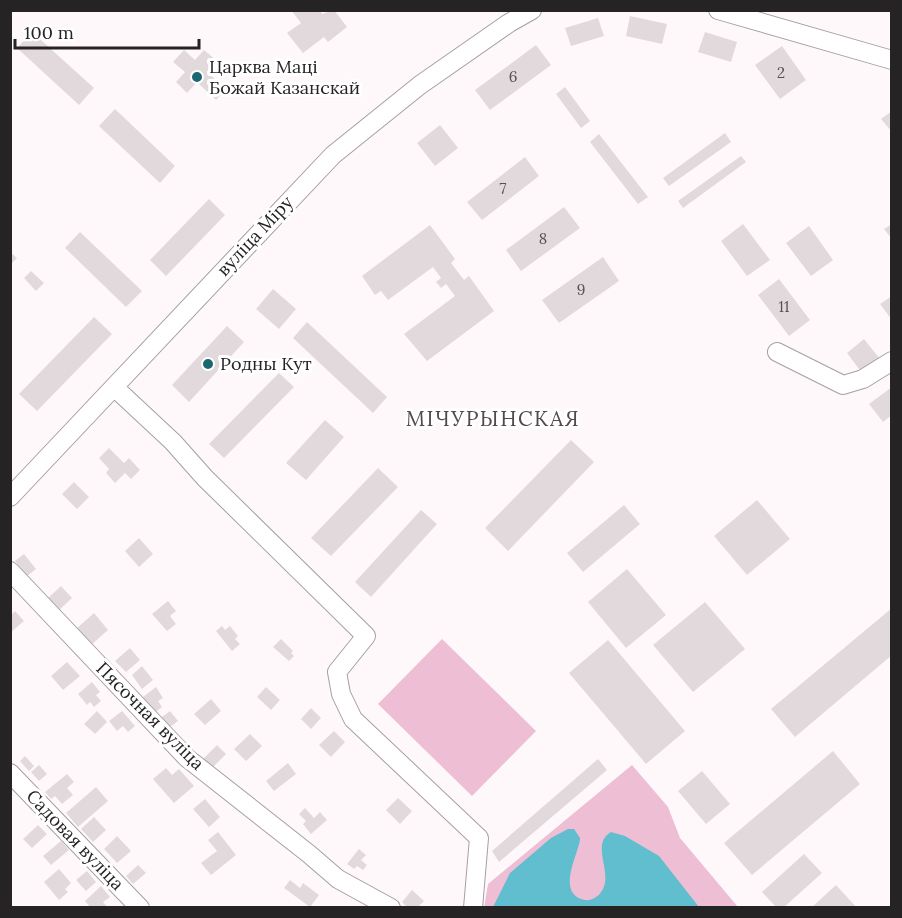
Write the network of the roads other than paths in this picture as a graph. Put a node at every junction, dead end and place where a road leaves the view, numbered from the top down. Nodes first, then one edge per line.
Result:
1 (532, 10) edge
2 (718, 10) edge
3 (891, 60) edge
4 (777, 352) dead end
5 (891, 361) edge
6 (114, 387) junction
7 (10, 497) edge
8 (10, 572) edge
9 (10, 773) edge
10 (140, 908) edge
11 (391, 908) edge
12 (473, 908) edge

1 - 6 street, вуліца Міру
2 - 3 street
4 - 5 street
6 - 7 street, вуліца Міру
6 - 12 street
8 - 11 street, Пясочная вуліца
9 - 10 street, Садовая вуліца

